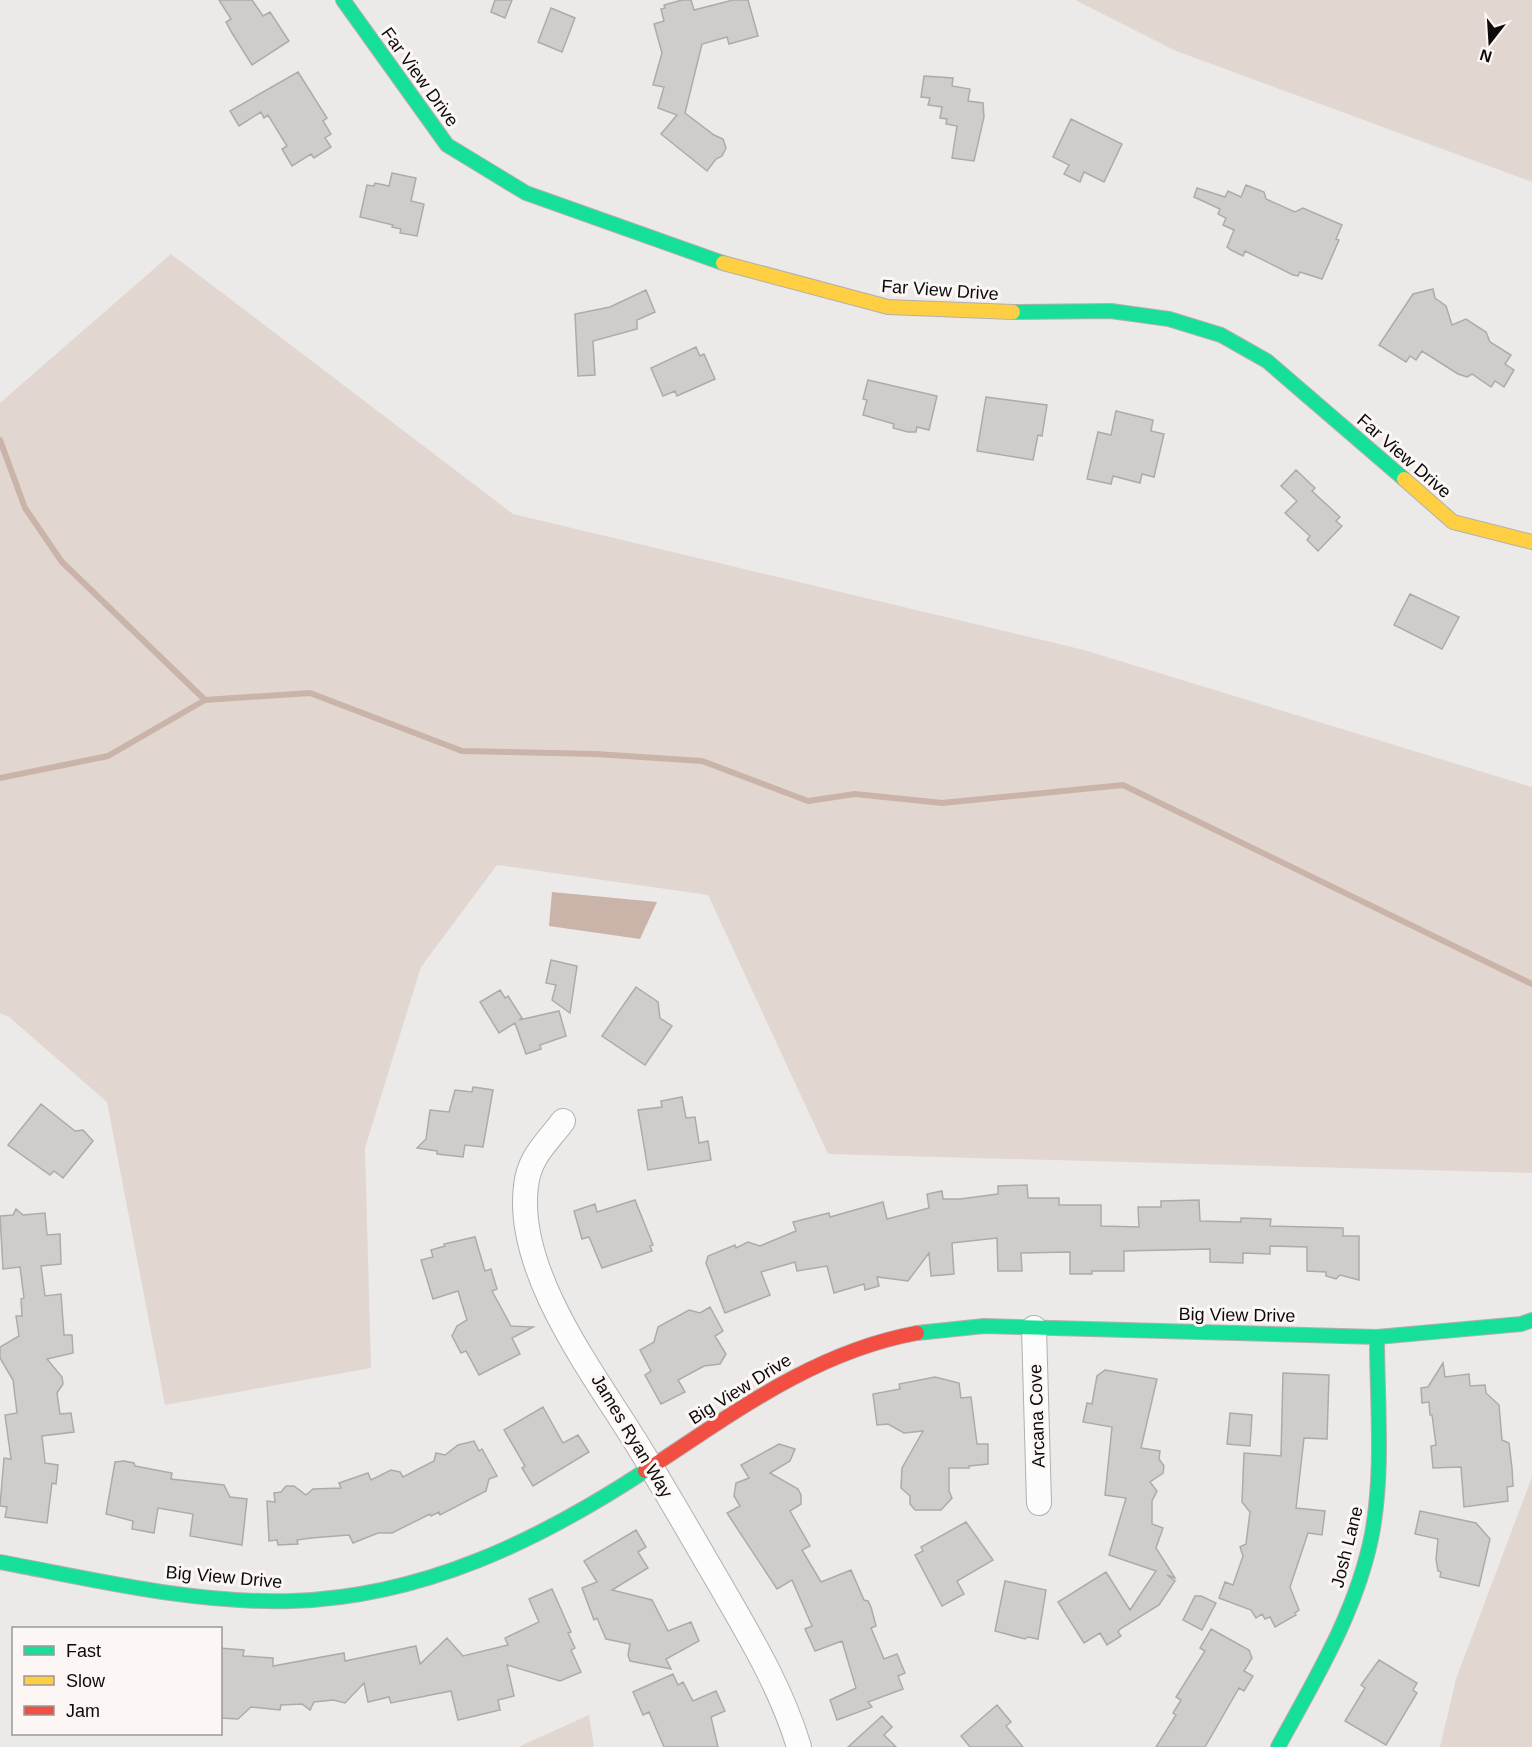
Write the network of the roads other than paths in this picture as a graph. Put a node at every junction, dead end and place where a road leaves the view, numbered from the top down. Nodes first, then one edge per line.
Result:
1 (343, 0) edge
2 (1532, 542) edge
3 (563, 1121) dead end
4 (1532, 1320) edge
5 (1034, 1328) junction
6 (1377, 1337) junction
7 (651, 1467) junction
8 (1039, 1503) dead end
9 (0, 1562) edge
10 (799, 1747) edge
11 (1278, 1747) edge

1 - 2 street, Far View Drive
3 - 7 street, James Ryan Way
4 - 6 street, Big View Drive
5 - 6 street, Big View Drive
5 - 7 street, Big View Drive
5 - 8 street, Arcana Cove
6 - 11 street, Josh Lane
7 - 9 street, Big View Drive
7 - 10 street, James Ryan Way

